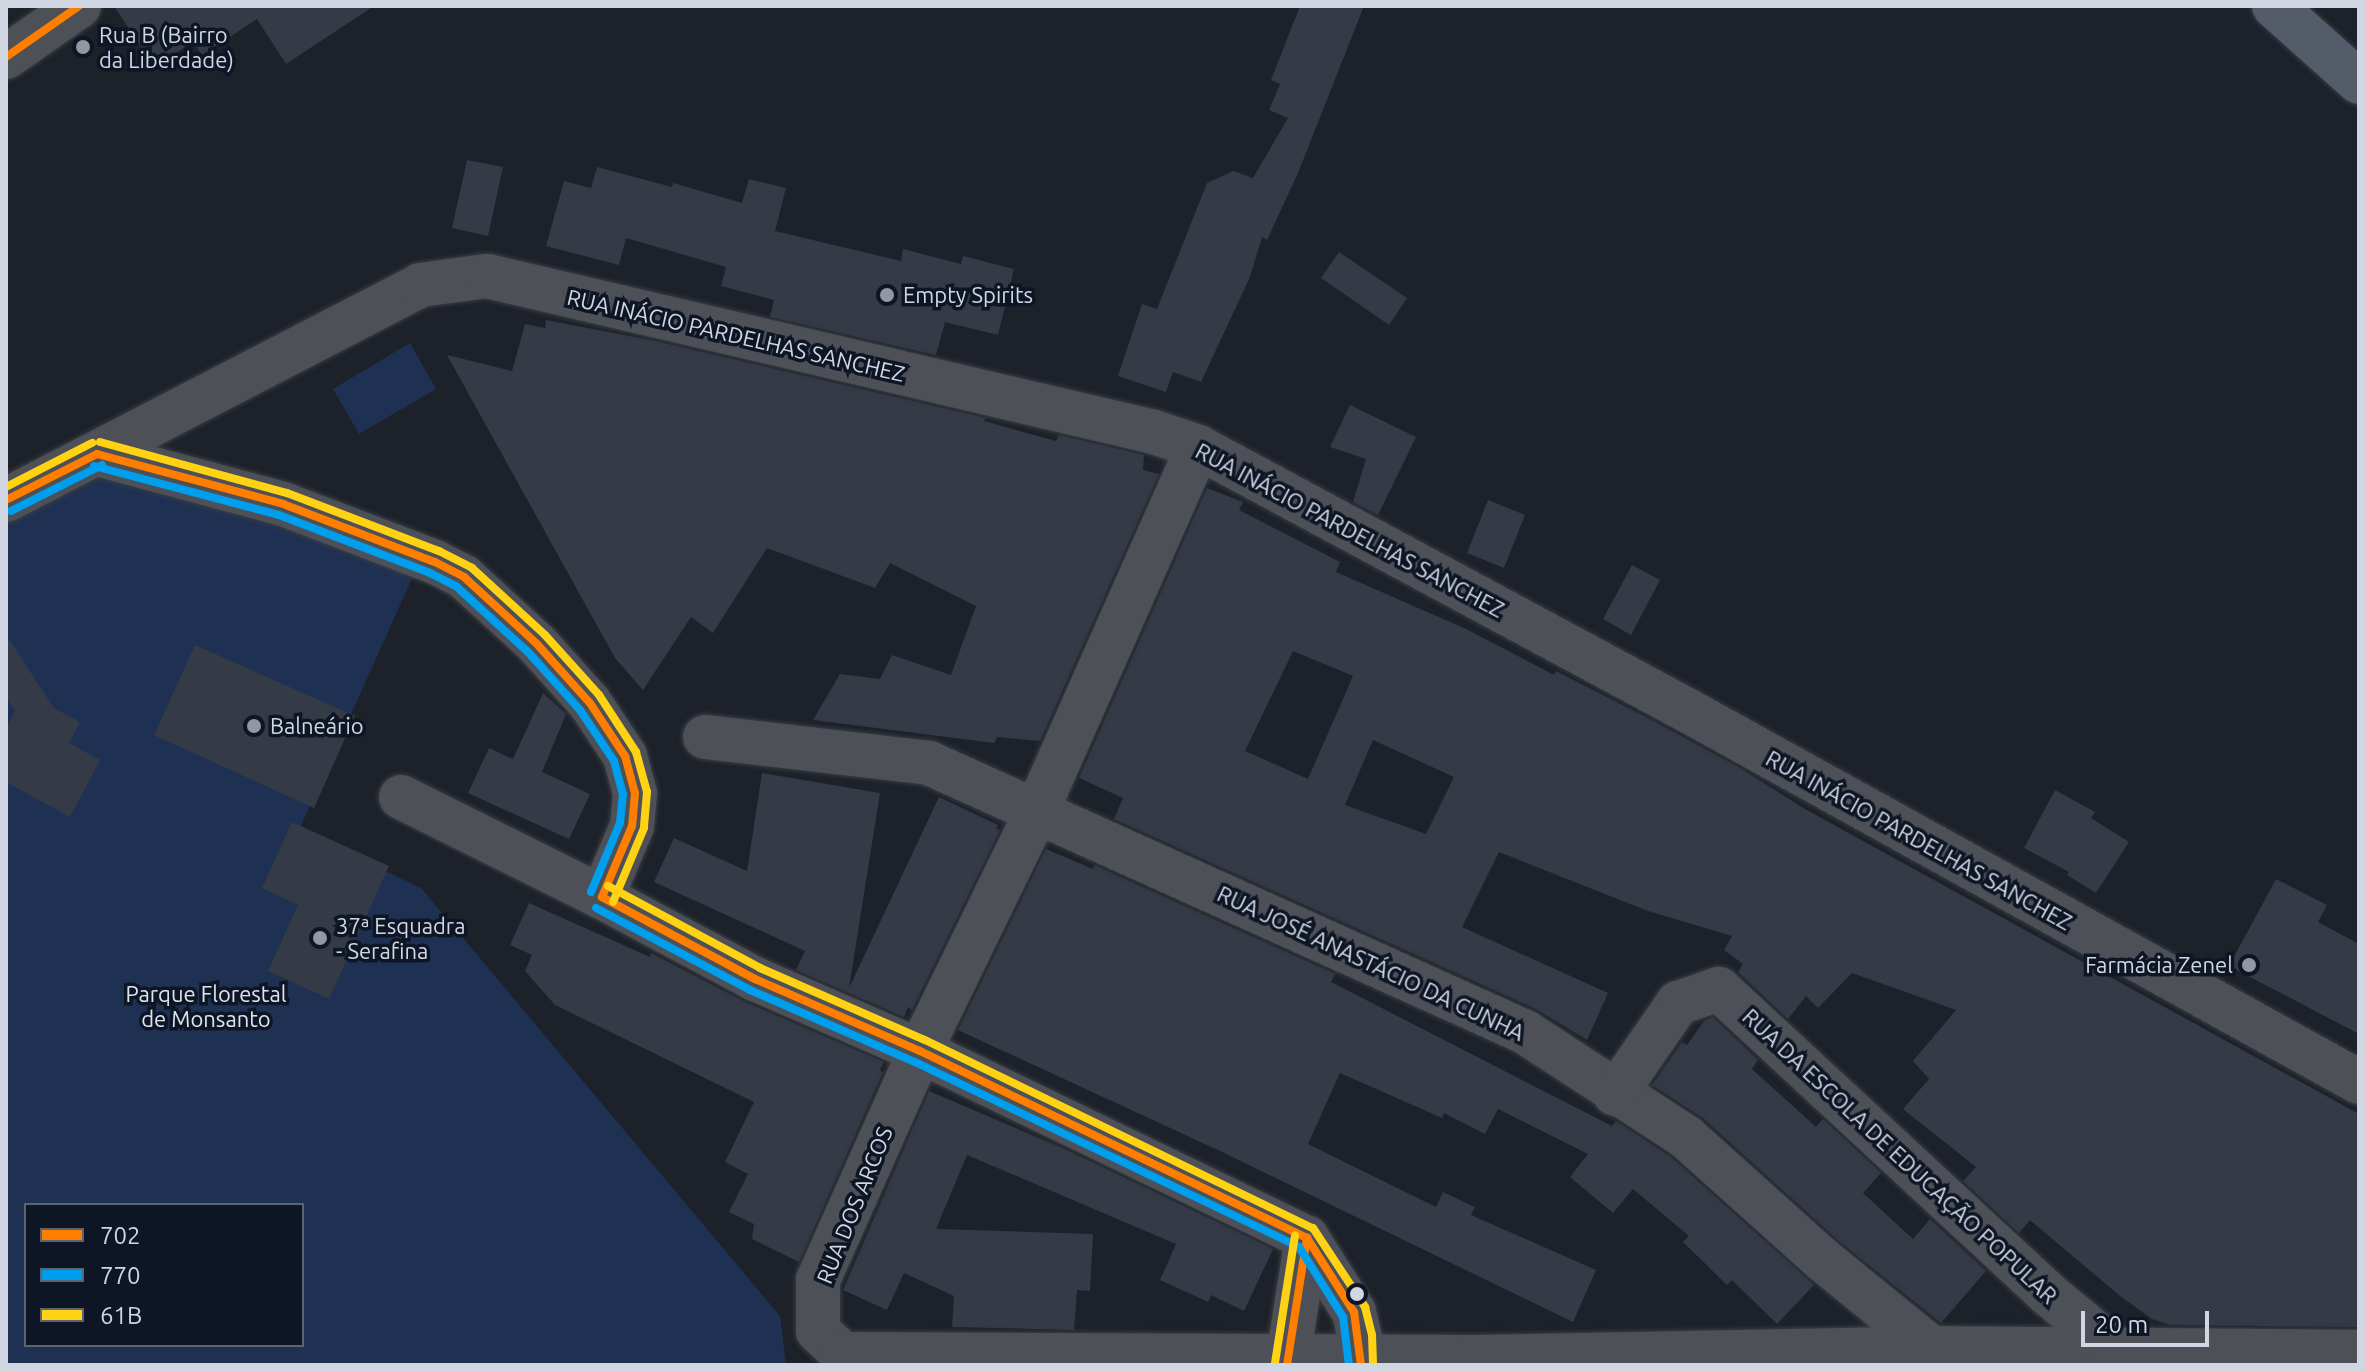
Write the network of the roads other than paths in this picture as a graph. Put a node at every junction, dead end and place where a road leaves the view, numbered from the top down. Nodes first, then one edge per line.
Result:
1 (79, 6) edge
2 (2274, 6) edge
3 (6, 57) edge
4 (2359, 82) edge
5 (1198, 447) junction
6 (97, 454) junction
7 (6, 500) edge
8 (705, 737) dead end
9 (401, 797) dead end
10 (1037, 811) junction
11 (602, 897) junction
12 (920, 1051) junction
13 (2359, 1082) edge
14 (1615, 1094) junction
15 (1307, 1238) junction
16 (2359, 1352) edge
17 (1941, 1356) edge
18 (2120, 1358) edge
19 (1288, 1360) edge
20 (1361, 1361) edge

1 - 3 street
2 - 4 highway
5 - 6 street, RUA INÁCIO PARDELHAS SANCHEZ
5 - 10 street, RUA DOS ARCOS
5 - 13 street, RUA INÁCIO PARDELHAS SANCHEZ
6 - 7 street, RUA INÁCIO PARDELHAS SANCHEZ
6 - 11 street
8 - 10 street, RUA JOSÉ ANASTÁCIO DA CUNHA
9 - 11 street
10 - 12 street, RUA DOS ARCOS
10 - 14 street, RUA JOSÉ ANASTÁCIO DA CUNHA
11 - 12 street
12 - 15 street
12 - 19 street, RUA DOS ARCOS
14 - 17 street, RUA JOSÉ ANASTÁCIO DA CUNHA
14 - 18 street, RUA DA ESCOLA DE EDUCAÇÃO POPULAR
15 - 19 street
15 - 20 street
16 - 18 street, RUA DOS ARCOS
17 - 18 street, RUA DOS ARCOS
17 - 20 street, RUA DOS ARCOS
19 - 20 street, RUA DOS ARCOS

